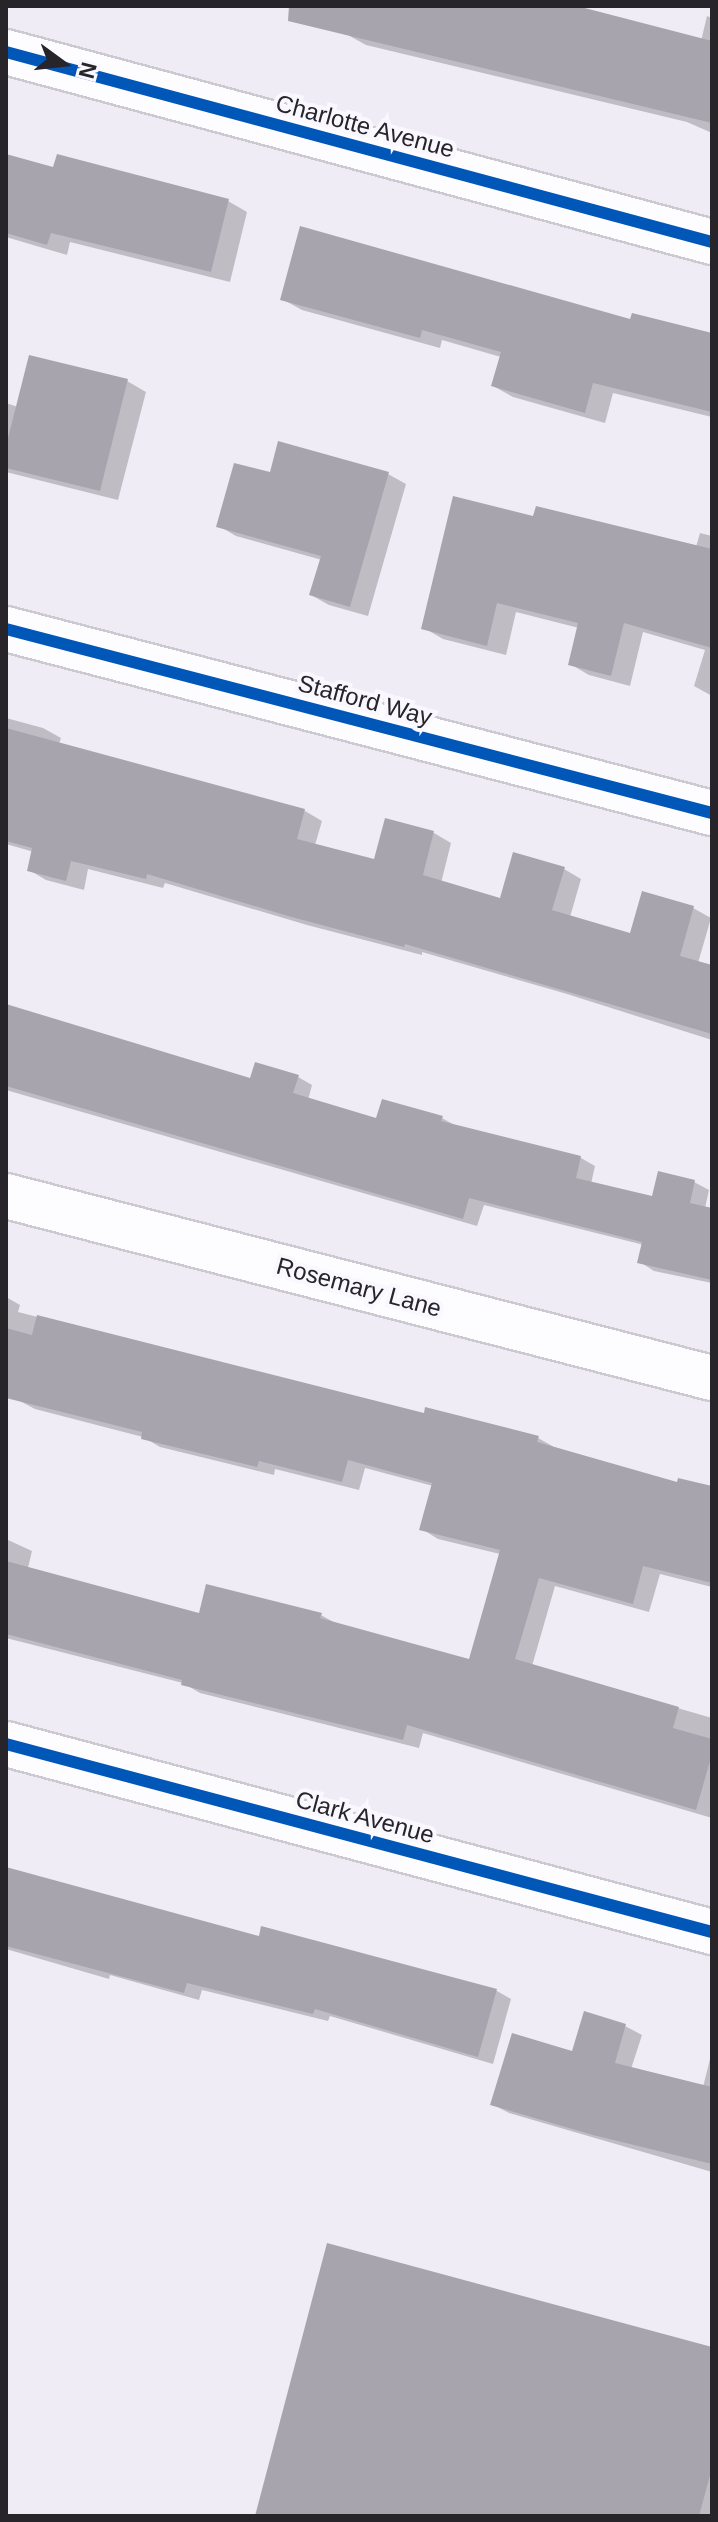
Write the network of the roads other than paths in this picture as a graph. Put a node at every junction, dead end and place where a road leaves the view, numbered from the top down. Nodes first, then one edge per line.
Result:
1 (6, 52) edge
2 (712, 242) edge
3 (6, 629) edge
4 (712, 813) edge
5 (6, 1196) edge
6 (712, 1378) edge
7 (6, 1744) edge
8 (712, 1932) edge

1 - 2 street, Charlotte Avenue
3 - 4 street, Stafford Way
5 - 6 street, Rosemary Lane
7 - 8 street, Clark Avenue

